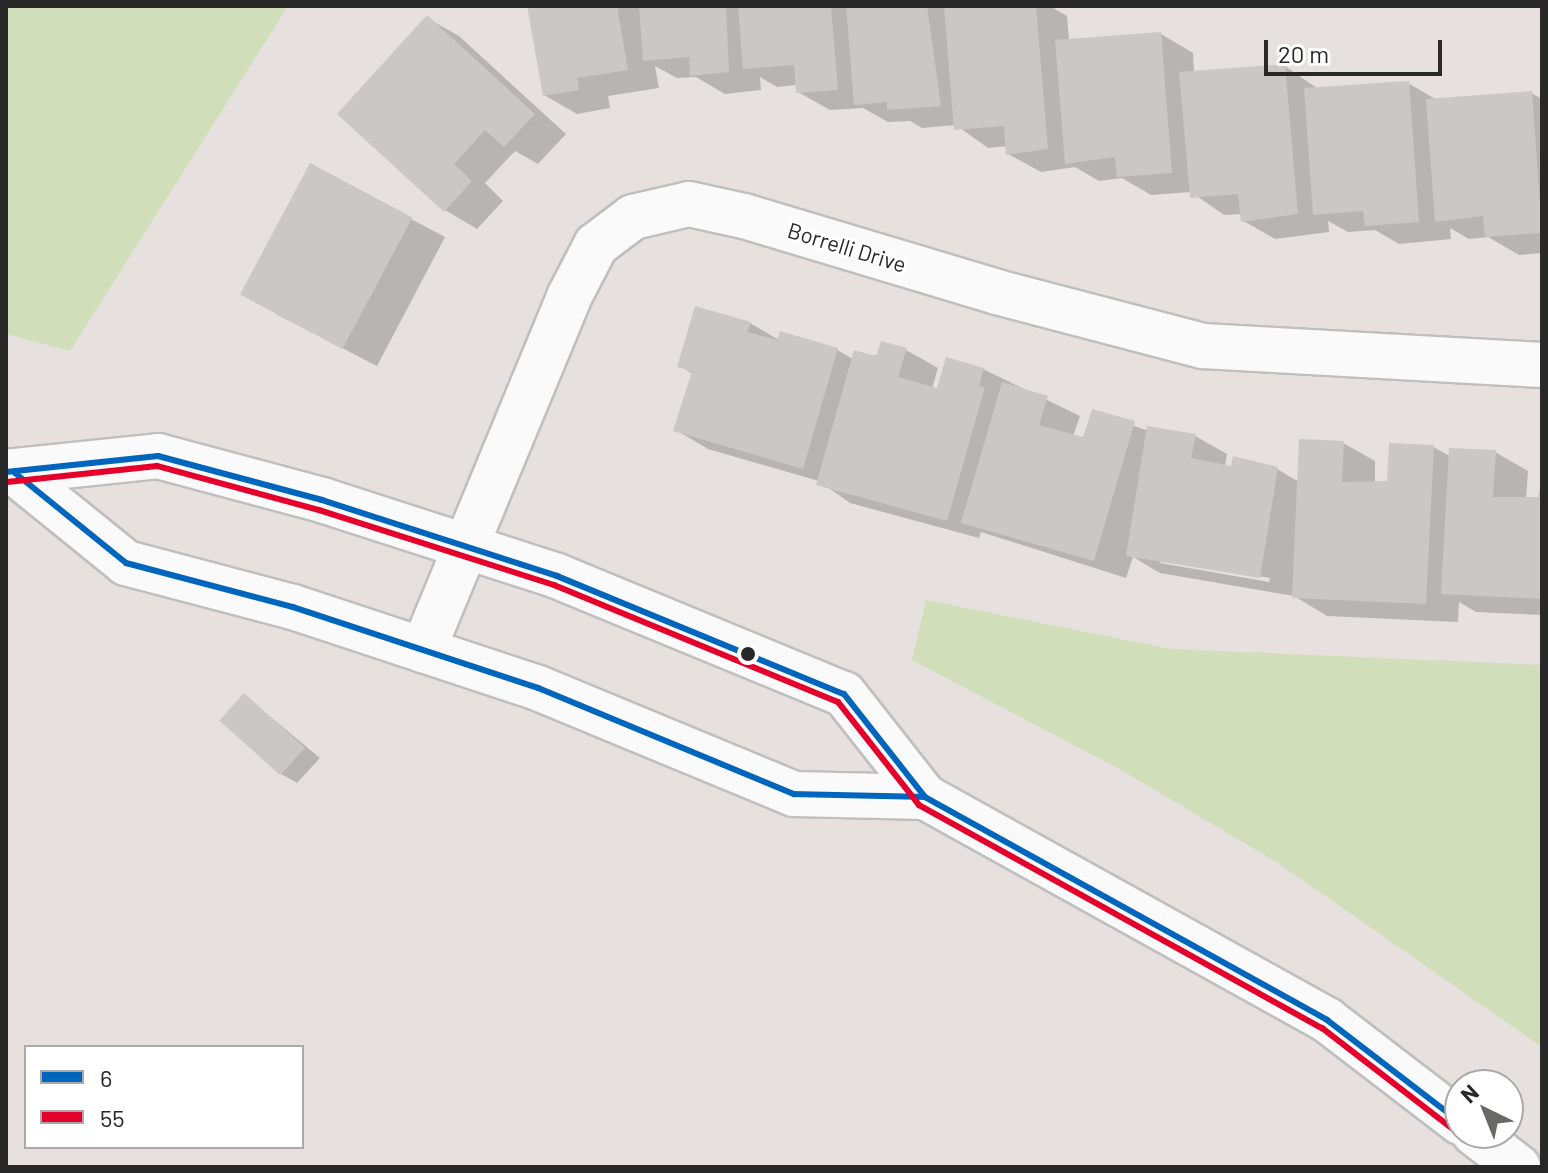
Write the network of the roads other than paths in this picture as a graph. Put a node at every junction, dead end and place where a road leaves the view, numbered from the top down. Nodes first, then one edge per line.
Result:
1 (1542, 365) edge
2 (11, 473) edge
3 (466, 547) junction
4 (423, 650) junction
5 (925, 797) junction
6 (1444, 1110) edge
7 (1495, 1149) edge
8 (1518, 1167) edge

1 - 3 main road, Borrelli Drive
2 - 3 main road
2 - 4 main road
3 - 4 main road, Borrelli Drive
3 - 5 main road
4 - 5 main road
5 - 6 main road
7 - 8 main road

